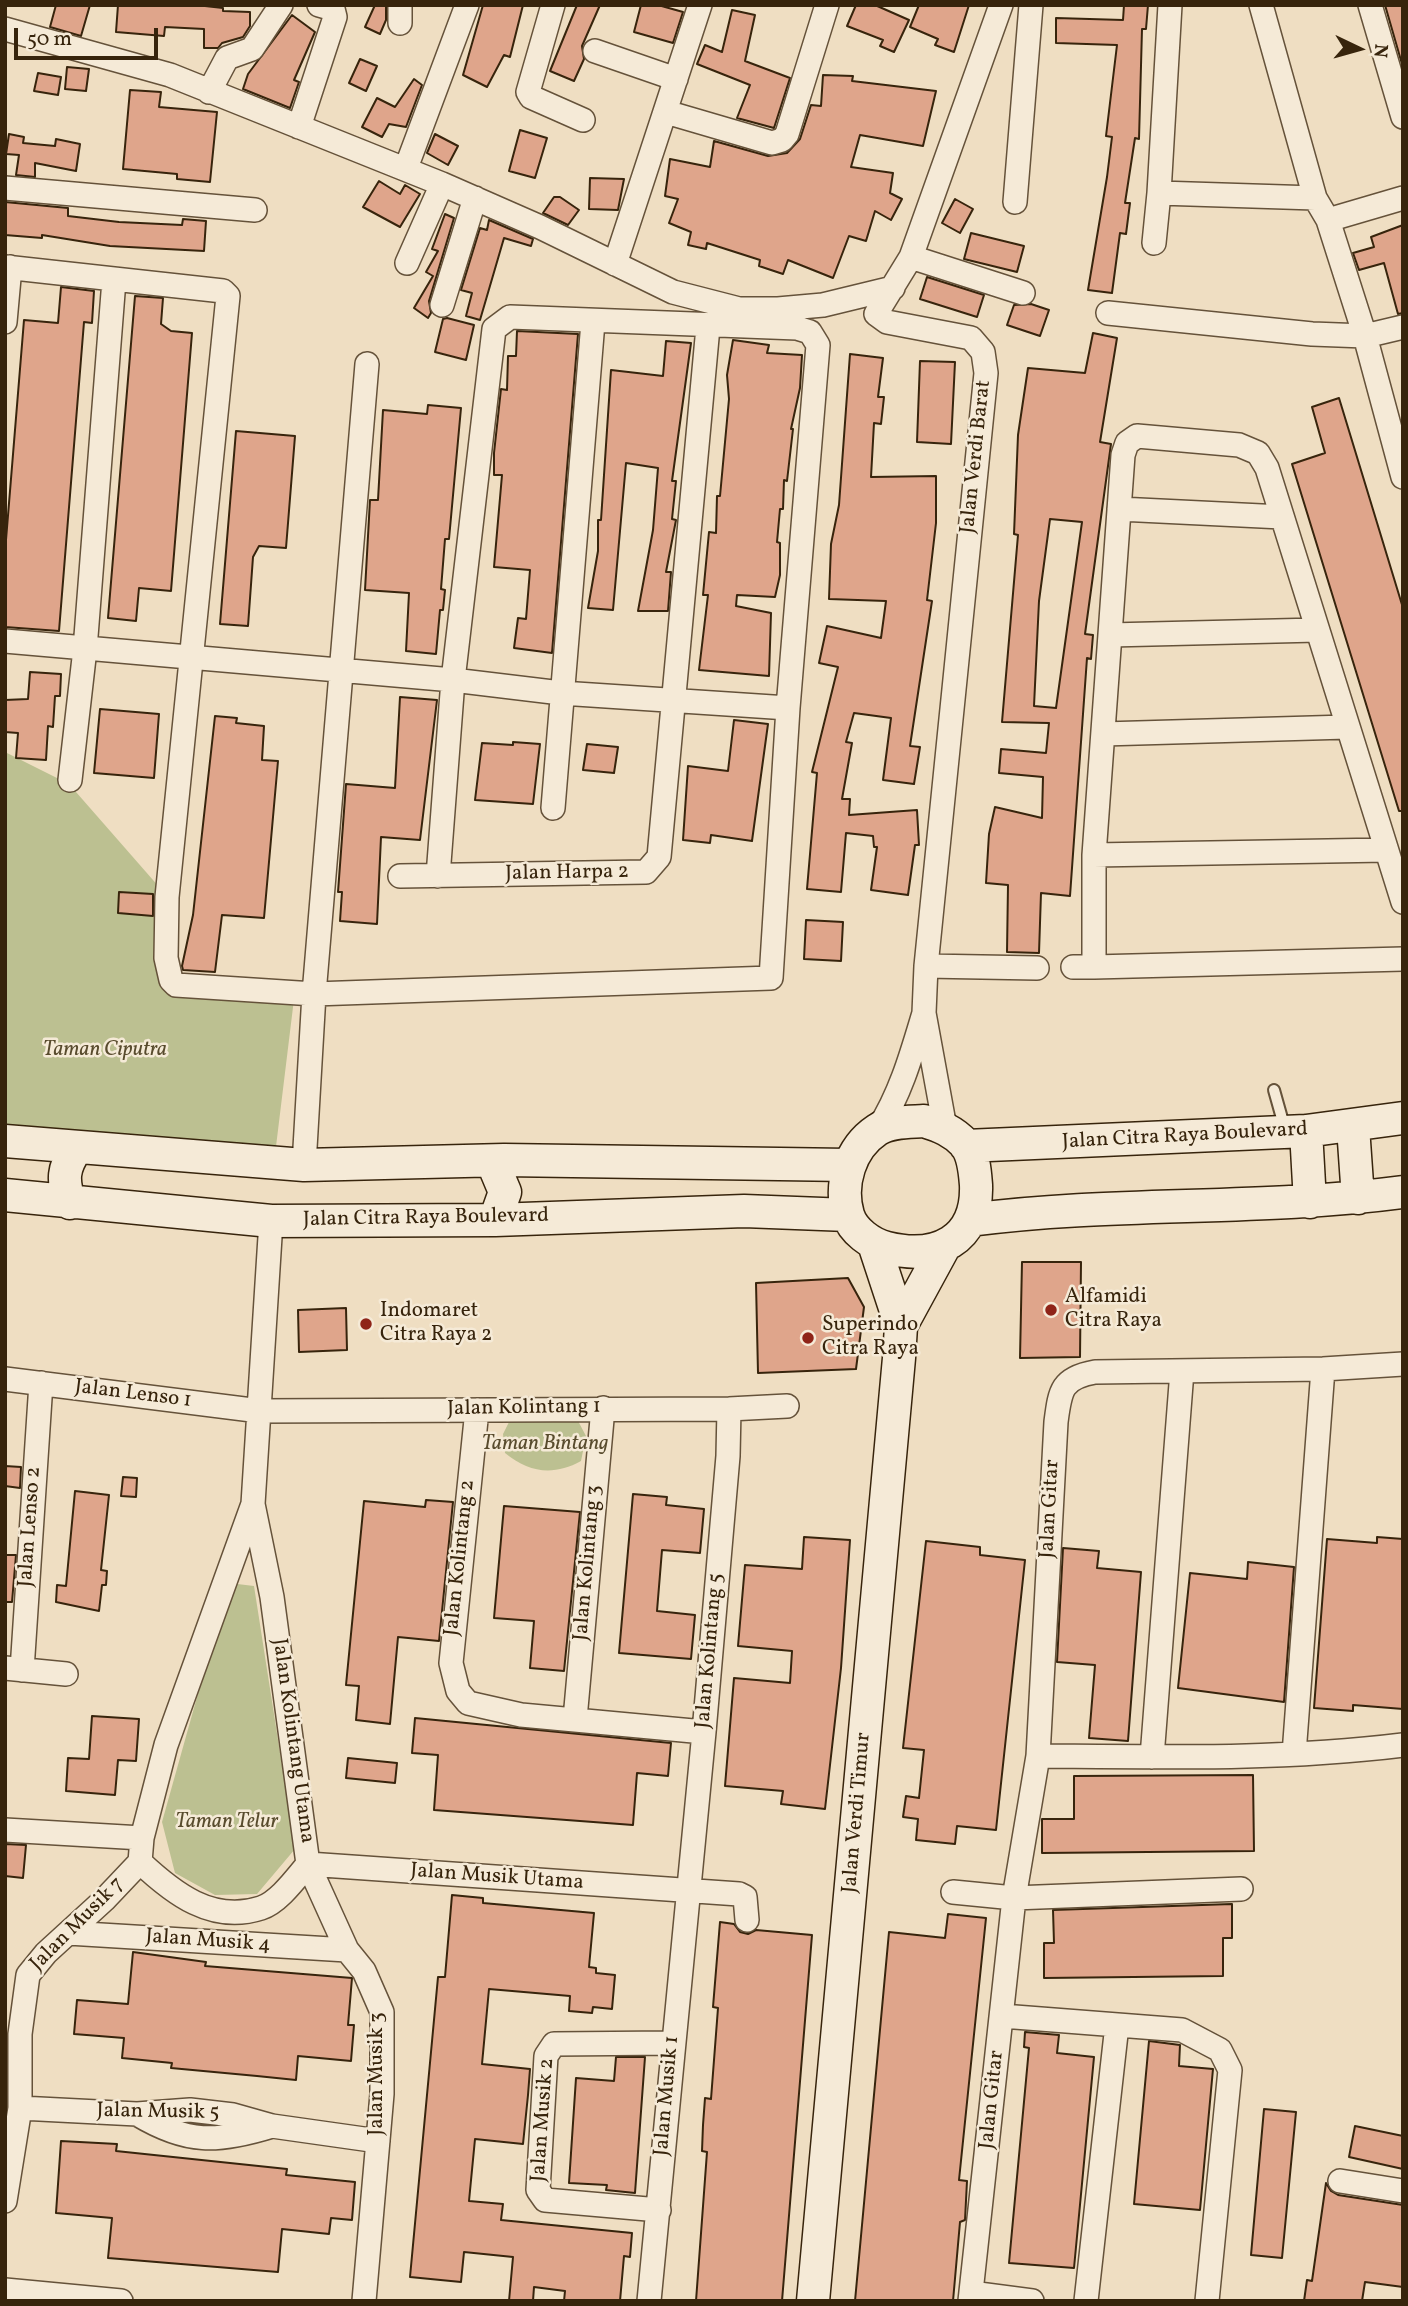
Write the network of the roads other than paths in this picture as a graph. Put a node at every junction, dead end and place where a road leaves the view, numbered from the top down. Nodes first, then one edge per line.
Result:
1 (281, 5) edge
2 (319, 5) edge
3 (467, 5) edge
4 (553, 5) edge
5 (700, 5) edge
6 (827, 5) edge
7 (1002, 5) edge
8 (1031, 5) edge
9 (1170, 5) edge
10 (1261, 5) edge
11 (1370, 5) edge
12 (5, 29) edge
13 (595, 51) dead end
14 (676, 79) junction
15 (209, 92) junction
16 (666, 112) junction
17 (1403, 117) edge
18 (583, 120) dead end
19 (299, 127) junction
20 (406, 168) junction
21 (442, 184) junction
22 (5, 188) edge
23 (1159, 193) junction
24 (475, 198) junction
25 (1315, 198) junction
26 (1403, 198) edge
27 (1015, 202) dead end
28 (255, 210) dead end
29 (1328, 220) junction
30 (1154, 243) dead end
31 (911, 257) junction
32 (407, 263) dead end
33 (615, 264) junction
34 (8, 267) edge
35 (114, 280) junction
36 (893, 288) junction
37 (1023, 293) dead end
38 (442, 305) dead end
39 (1108, 313) dead end
40 (5, 322) edge
41 (593, 322) junction
42 (708, 327) junction
43 (1403, 327) edge
44 (1365, 336) junction
45 (367, 364) dead end
46 (1398, 444) edge
47 (1403, 477) edge
48 (1119, 509) junction
49 (1282, 517) junction
50 (1317, 630) junction
51 (1110, 635) junction
52 (5, 642) edge
53 (85, 649) junction
54 (193, 659) junction
55 (340, 673) junction
56 (453, 680) junction
57 (561, 693) junction
58 (673, 701) junction
59 (788, 708) junction
60 (1347, 726) junction
61 (1103, 734) junction
62 (70, 780) dead end
63 (553, 808) dead end
64 (1386, 849) junction
65 (1094, 855) junction
66 (400, 876) dead end
67 (438, 876) junction
68 (1403, 902) edge
69 (1403, 958) edge
70 (926, 966) junction
71 (1037, 968) dead end
72 (314, 994) junction
73 (924, 1013) junction
74 (1274, 1090) dead end
75 (1403, 1118) edge
76 (1353, 1127) junction
77 (878, 1129) junction
78 (1296, 1131) junction
79 (956, 1137) junction
80 (5, 1141) edge
81 (76, 1149) junction
82 (492, 1161) junction
83 (304, 1165) junction
84 (848, 1165) junction
85 (1403, 1192) edge
86 (5, 1195) edge
87 (1358, 1198) junction
88 (1310, 1202) junction
89 (70, 1203) junction
90 (848, 1215) junction
91 (495, 1220) junction
92 (970, 1220) junction
93 (271, 1221) junction
94 (874, 1244) junction
95 (944, 1247) junction
96 (901, 1326) junction
97 (1403, 1364) edge
98 (1323, 1369) junction
99 (1182, 1371) junction
100 (5, 1379) edge
101 (41, 1383) junction
102 (787, 1406) dead end
103 (604, 1408) junction
104 (729, 1409) junction
105 (477, 1410) junction
106 (260, 1411) junction
107 (253, 1504) junction
108 (13, 1669) edge
109 (66, 1674) dead end
110 (575, 1719) junction
111 (704, 1732) junction
112 (1403, 1745) edge
113 (1294, 1754) junction
114 (1038, 1756) junction
115 (1152, 1757) junction
116 (5, 1830) edge
117 (142, 1838) junction
118 (140, 1862) junction
119 (308, 1864) junction
120 (1241, 1889) dead end
121 (687, 1892) junction
122 (953, 1892) dead end
123 (1014, 1898) junction
124 (747, 1920) dead end
125 (68, 1933) junction
126 (347, 1950) junction
127 (1002, 2016) junction
128 (1117, 2025) junction
129 (672, 2043) junction
130 (20, 2108) junction
131 (378, 2141) junction
132 (1340, 2181) dead end
133 (1403, 2191) edge
134 (5, 2201) edge
135 (659, 2210) junction
136 (5, 2290) edge
137 (971, 2297) edge
138 (121, 2301) edge
139 (364, 2301) edge
140 (649, 2301) edge
141 (813, 2301) edge
142 (1032, 2301) edge
143 (1086, 2301) edge
144 (1207, 2301) edge

1 - 15 street
2 - 19 street
3 - 20 street
4 - 18 street
5 - 14 street
6 - 16 street
7 - 31 street, Jalan Verdi Barat
8 - 27 street
9 - 23 street
10 - 25 street
11 - 17 street
12 - 15 street
13 - 14 street
14 - 16 street
15 - 19 street
16 - 33 street
19 - 20 street
20 - 21 street
21 - 24 street
21 - 32 street
22 - 28 street
23 - 25 street
23 - 30 street
24 - 33 street
24 - 38 street
25 - 29 street
26 - 29 street
29 - 44 street
31 - 36 street, Jalan Verdi Barat
31 - 37 street
33 - 36 street
34 - 35 street
34 - 40 street
35 - 53 street
35 - 54 street
36 - 70 street, Jalan Verdi Barat
39 - 44 street
41 - 42 street
41 - 56 street
41 - 57 street
42 - 58 street, Jalan Harpa 2
42 - 59 street
43 - 44 street
44 - 46 street
45 - 55 street
46 - 47 street
48 - 49 street
48 - 49 street
48 - 51 street
49 - 50 street
50 - 51 street
50 - 60 street
51 - 61 street
52 - 53 street
53 - 54 street
53 - 62 street
54 - 55 street
54 - 72 street
55 - 56 street
55 - 72 street
56 - 57 street
56 - 67 street
57 - 58 street
57 - 63 street
58 - 59 street
58 - 67 street, Jalan Harpa 2
59 - 72 street
60 - 61 street
60 - 64 street
61 - 65 street
64 - 65 street
64 - 68 street
65 - 69 street
66 - 67 street, Jalan Harpa 2
70 - 71 street
70 - 73 street, Jalan Verdi Barat
72 - 83 street
73 - 77 street, Jalan Verdi Barat
73 - 79 street, Jalan Verdi Barat
74 - 78 lane
75 - 76 main road, Jalan Citra Raya Boulevard
76 - 78 main road, Jalan Citra Raya Boulevard
76 - 87 main road
77 - 79 main road
77 - 84 main road
78 - 79 main road, Jalan Citra Raya Boulevard
78 - 88 main road
79 - 92 main road
80 - 81 main road
81 - 83 main road
81 - 89 main road
82 - 83 main road
82 - 84 main road
82 - 91 main road
84 - 90 main road
85 - 87 main road
86 - 89 main road, Jalan Citra Raya Boulevard
87 - 88 main road
88 - 92 main road
89 - 93 main road, Jalan Citra Raya Boulevard
90 - 91 main road, Jalan Citra Raya Boulevard
90 - 94 main road
91 - 93 main road, Jalan Citra Raya Boulevard
92 - 95 main road
93 - 106 street, Jalan Kolintang Utama
94 - 95 main road
94 - 96 main road, Jalan Verdi Timur
95 - 96 main road, Jalan Verdi Timur
96 - 141 main road, Jalan Verdi Timur
97 - 98 street, Jalan Gitar
98 - 99 street, Jalan Gitar
98 - 113 street
99 - 114 street, Jalan Gitar
99 - 115 street
100 - 101 street, Jalan Lenso 1
101 - 106 street, Jalan Lenso 1
101 - 108 street, Jalan Lenso 2
102 - 104 street, Jalan Kolintang 1
103 - 104 street, Jalan Kolintang 1
103 - 105 street, Jalan Kolintang 1
103 - 110 street, Jalan Kolintang 3
104 - 111 street, Jalan Kolintang 5
105 - 106 street, Jalan Kolintang 1
105 - 110 street, Jalan Kolintang 2
106 - 107 street, Jalan Kolintang Utama
107 - 117 street, Jalan Kolintang Utama
107 - 119 street, Jalan Kolintang Utama
108 - 109 street, Jalan Lenso 2
110 - 111 street
111 - 121 street, Jalan Kolintang 5
112 - 113 street
113 - 115 street
114 - 115 street
114 - 123 street, Jalan Gitar
116 - 117 street
117 - 118 street, Jalan Kolintang Utama
118 - 119 street, Jalan Kolintang Utama
118 - 125 street, Jalan Musik 7
119 - 121 street, Jalan Musik Utama
119 - 126 street, Jalan Musik 3
120 - 123 street
121 - 124 street, Jalan Musik Utama
121 - 129 street, Jalan Musik 1
122 - 123 street
123 - 127 street, Jalan Gitar
125 - 126 street, Jalan Musik 4
125 - 130 street, Jalan Musik 7
126 - 131 street, Jalan Musik 3
127 - 128 street
127 - 137 street, Jalan Gitar
128 - 143 street
128 - 144 street
129 - 135 street, Jalan Musik 1
129 - 135 street, Jalan Musik 2
130 - 131 street, Jalan Musik 5
130 - 134 street, Jalan Musik 7
131 - 139 street, Jalan Musik 3
132 - 133 street
135 - 140 street, Jalan Musik 1
136 - 138 street
137 - 142 street

